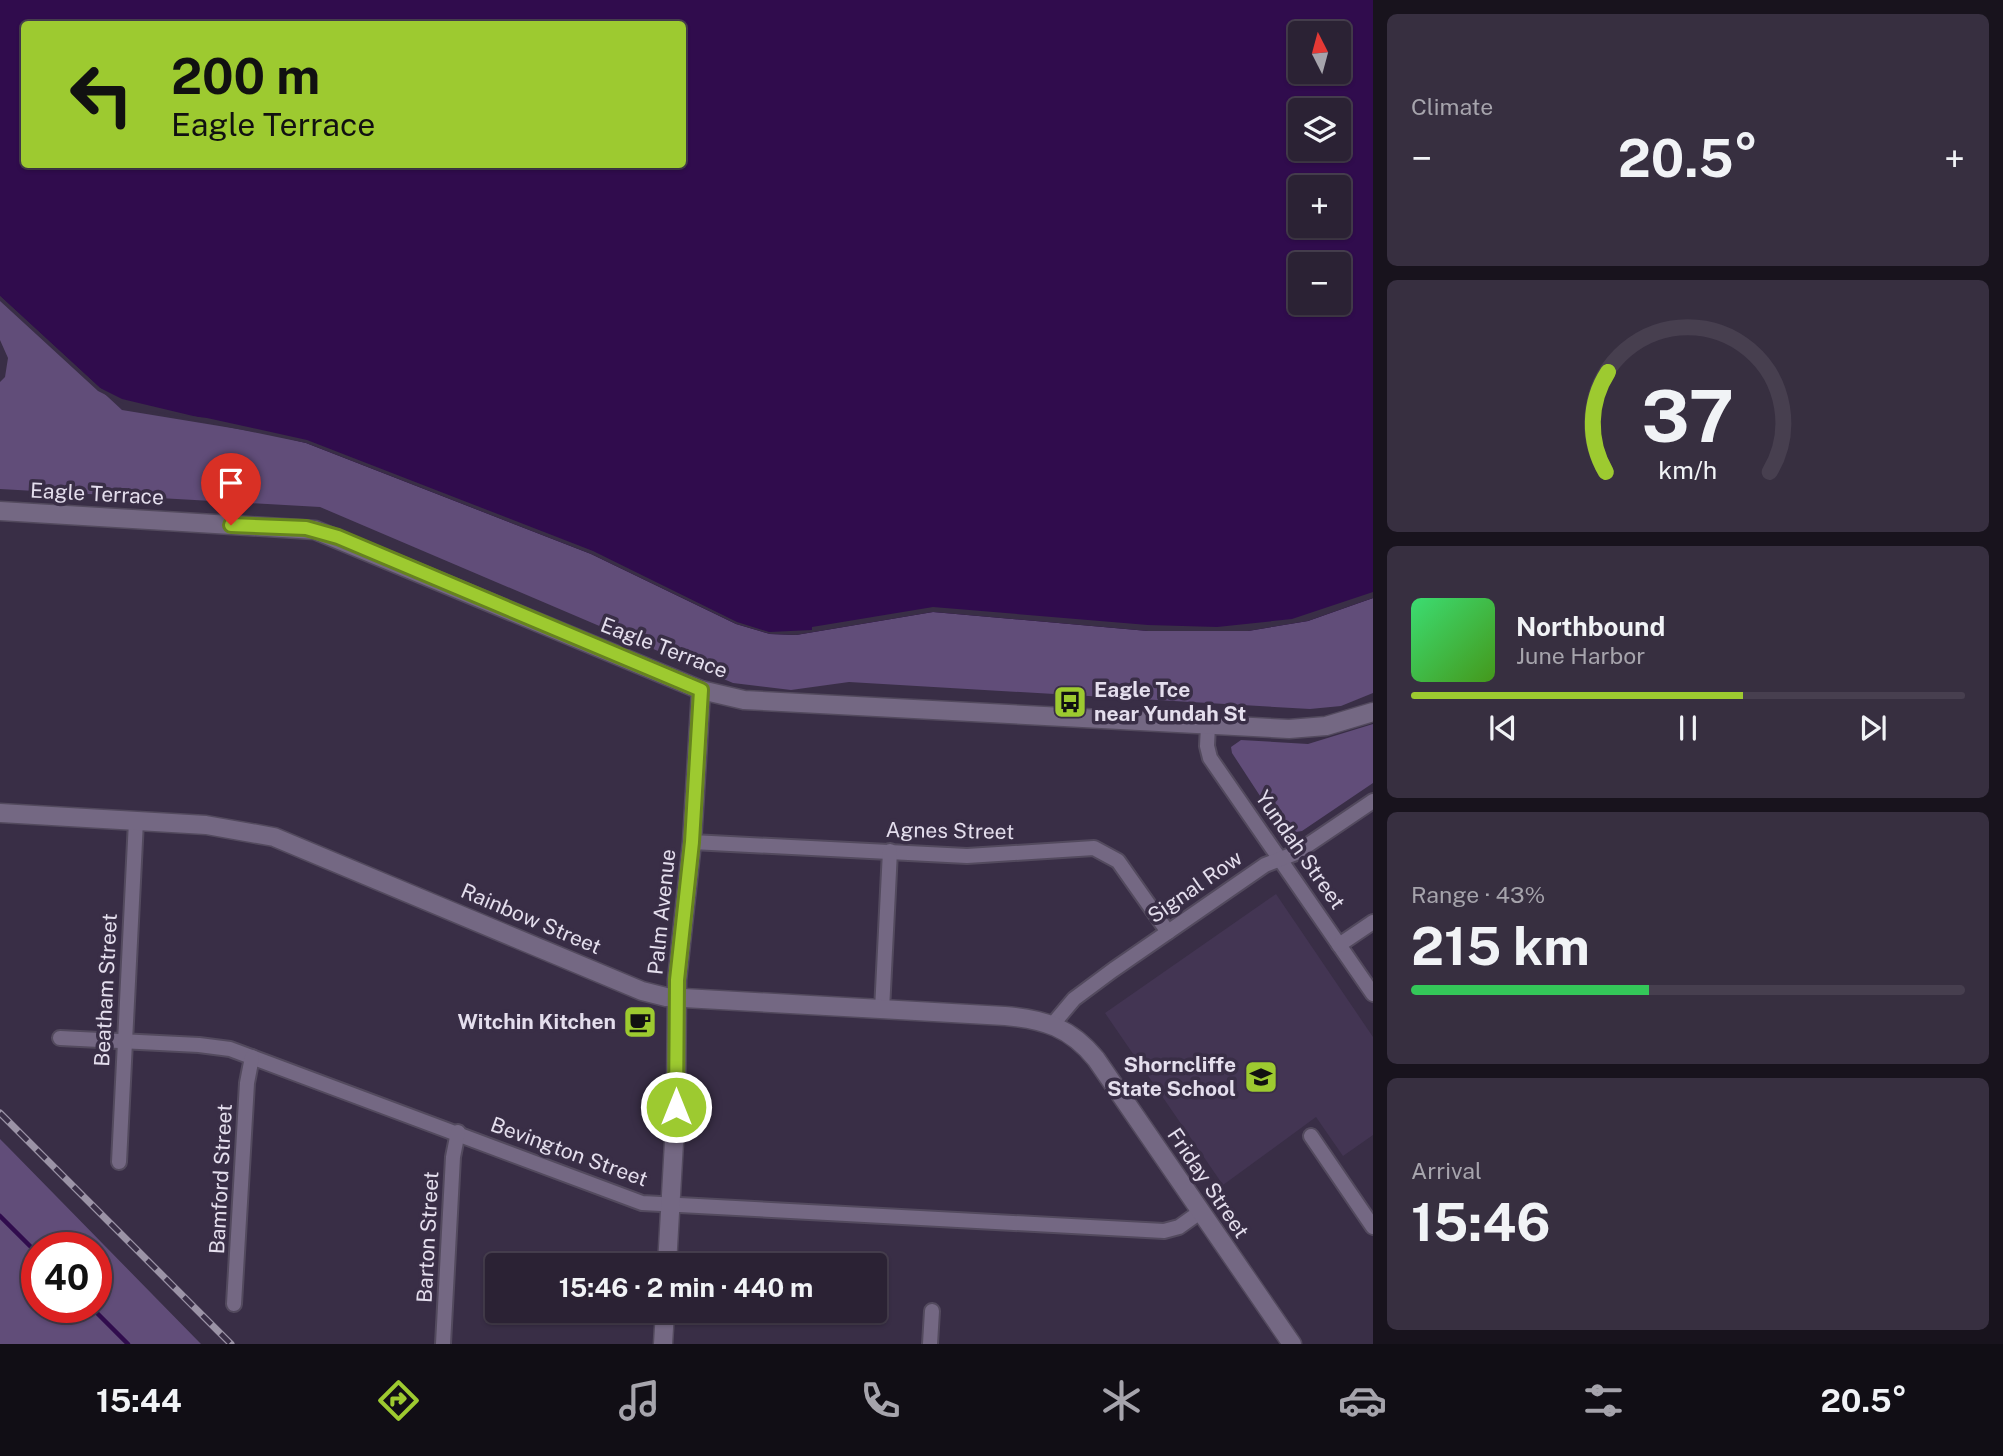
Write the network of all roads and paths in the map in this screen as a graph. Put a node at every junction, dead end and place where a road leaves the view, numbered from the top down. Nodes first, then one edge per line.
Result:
1 (0, 511) edge
2 (701, 690) junction
3 (1373, 712) edge
4 (1208, 725) junction
5 (1373, 801) edge
6 (0, 813) edge
7 (136, 821) junction
8 (692, 842) junction
9 (890, 851) junction
10 (1282, 858) junction
11 (1373, 922) edge
12 (1168, 932) junction
13 (1339, 945) junction
14 (1373, 994) edge
15 (677, 998) junction
16 (882, 1010) junction
17 (1053, 1024) junction
18 (60, 1038) dead end
19 (124, 1040) junction
20 (253, 1056) junction
21 (458, 1132) junction
22 (1311, 1136) dead end
23 (119, 1162) dead end
24 (671, 1204) junction
25 (1200, 1212) junction
26 (1373, 1227) edge
27 (668, 1253) edge
28 (234, 1304) dead end
29 (932, 1311) dead end
30 (664, 1323) edge
31 (443, 1344) edge
32 (663, 1344) edge
33 (930, 1344) edge
34 (1292, 1344) edge

1 - 2 street, Eagle Terrace
2 - 4 street, Eagle Terrace
2 - 8 street, Palm Avenue
3 - 4 street, Eagle Terrace
4 - 10 street, Yundah Street
5 - 10 street, Signal Row
6 - 7 street, Rainbow Street
7 - 15 street, Rainbow Street
7 - 19 street, Beatham Street
8 - 9 street, Agnes Street
8 - 15 street, Palm Avenue
9 - 12 street, Agnes Street
9 - 16 street
10 - 12 street, Signal Row
10 - 13 street, Yundah Street
11 - 13 street
12 - 17 street, Signal Row
13 - 14 street, Yundah Street
15 - 16 street, Rainbow Street
15 - 24 street, Palm Avenue
16 - 17 street, Rainbow Street
17 - 25 street, Friday Street
18 - 19 street, Bevington Street
19 - 20 street, Bevington Street
19 - 23 street, Beatham Street
20 - 21 street, Bevington Street
20 - 28 street, Bamford Street
21 - 24 street, Bevington Street
21 - 31 street, Barton Street
22 - 26 street
24 - 25 street, Bevington Street
24 - 27 street, Palm Avenue
25 - 34 street, Friday Street
29 - 33 street
30 - 32 street

